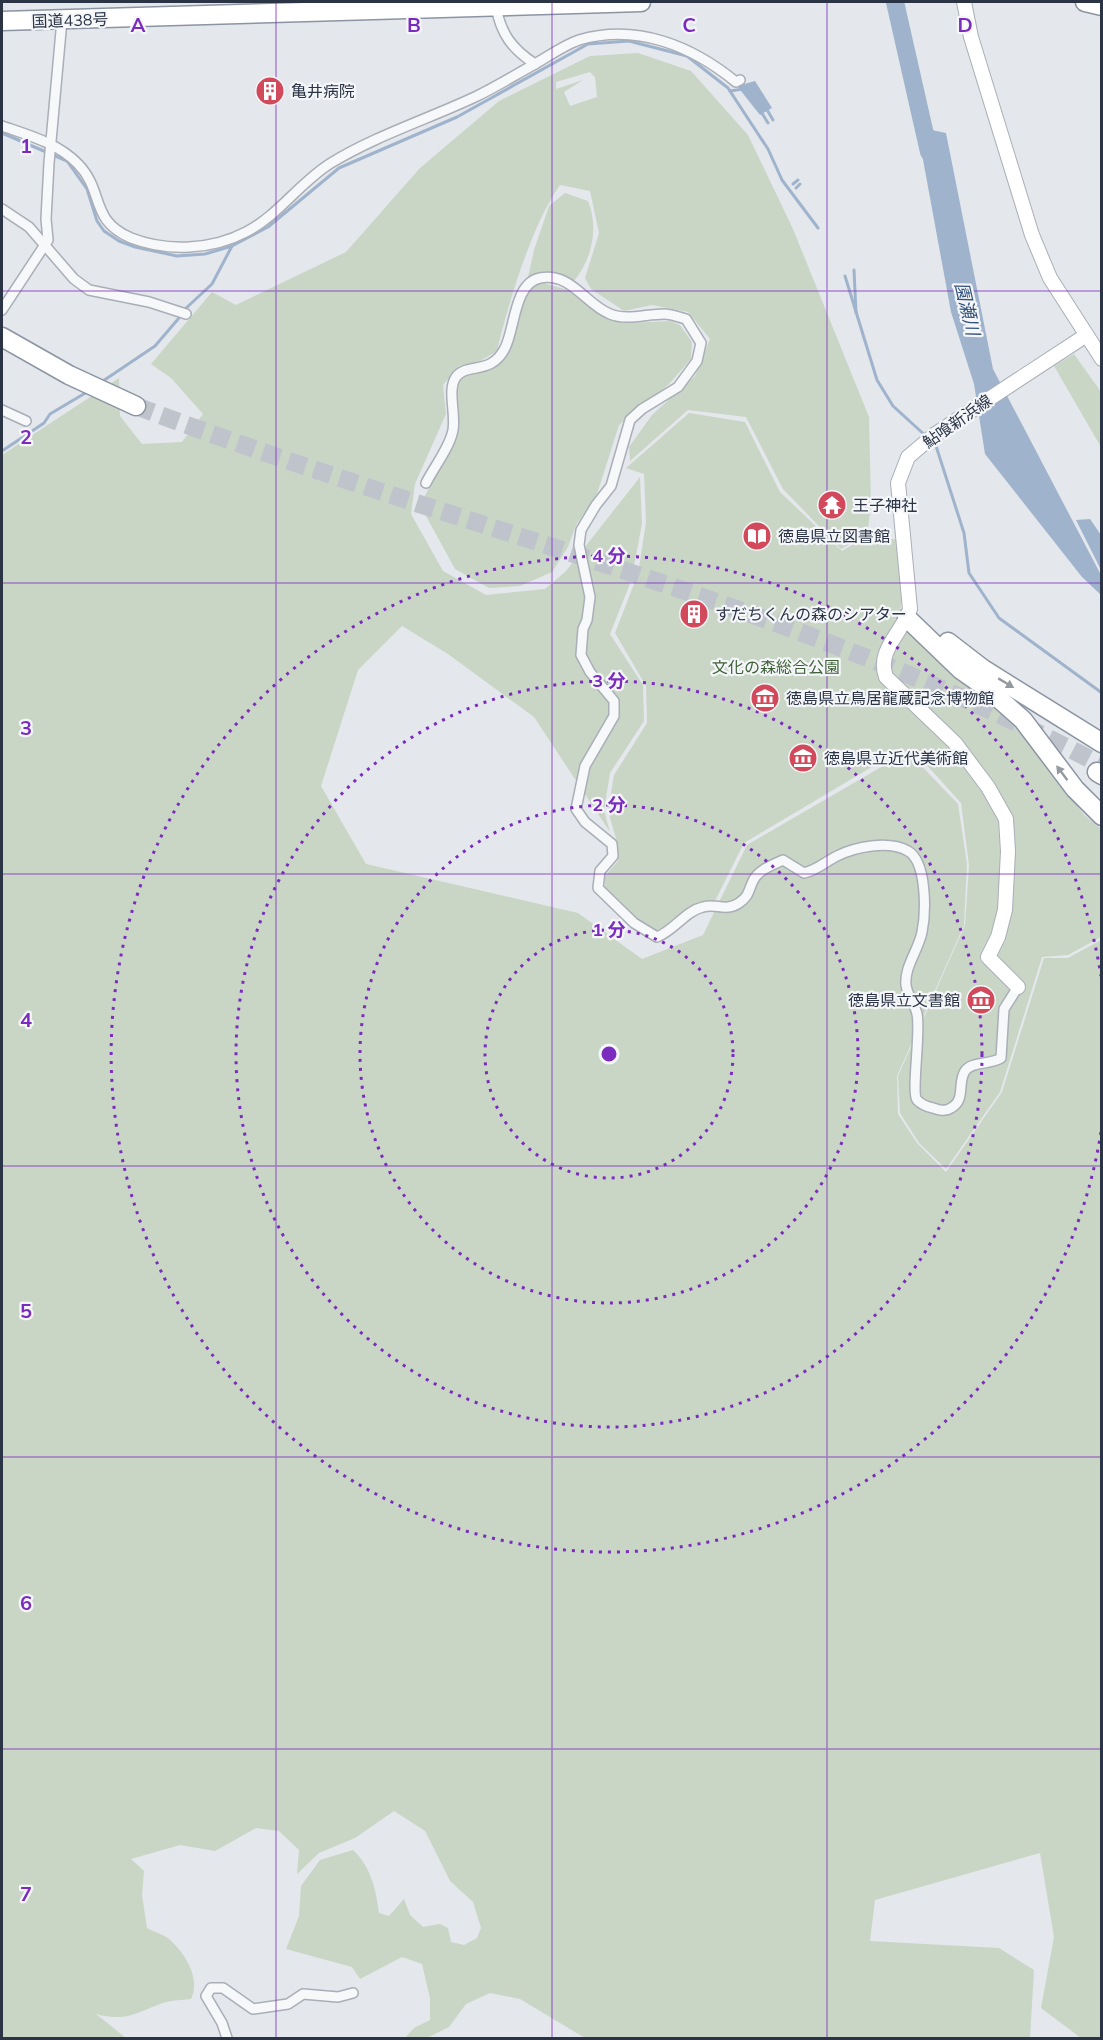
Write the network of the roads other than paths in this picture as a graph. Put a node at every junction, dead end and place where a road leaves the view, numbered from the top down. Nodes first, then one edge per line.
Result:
1 (641, 2) edge
2 (964, 2) edge
3 (1085, 2) edge
4 (473, 4) edge
5 (533, 4) edge
6 (1101, 6) edge
7 (496, 7) junction
8 (62, 20) junction
9 (2, 21) edge
10 (535, 64) junction
11 (740, 80) dead end
12 (2, 126) edge
13 (50, 144) junction
14 (2, 209) edge
15 (46, 244) junction
16 (2, 310) edge
17 (186, 314) dead end
18 (2, 337) edge
19 (1081, 339) junction
20 (2, 350) edge
21 (1101, 359) edge
22 (40, 364) junction
23 (2, 410) edge
24 (135, 410) tunnel mouth
25 (26, 422) dead end
26 (426, 483) dead end
27 (909, 614) junction
28 (1101, 743) edge
29 (1101, 816) edge
30 (1018, 987) joint
31 (353, 1993) dead end
32 (227, 2038) edge

1 - 5 highway, 国道438号
2 - 19 main road
3 - 6 highway
4 - 7 highway, 国道438号
4 - 8 highway, 国道438号
5 - 7 highway, 国道438号
7 - 10 street
8 - 9 highway, 国道438号
8 - 13 street
10 - 11 street
10 - 13 street
12 - 13 street
13 - 15 street
14 - 15 street
15 - 16 street
15 - 17 street
18 - 22 highway
19 - 21 main road
19 - 27 main road, 鮎喰新浜線
20 - 22 highway
22 - 24 highway
23 - 25 street
26 - 30 street
27 -> 28 highway
29 -> 27 highway
27 - 30 main road
31 - 32 street

